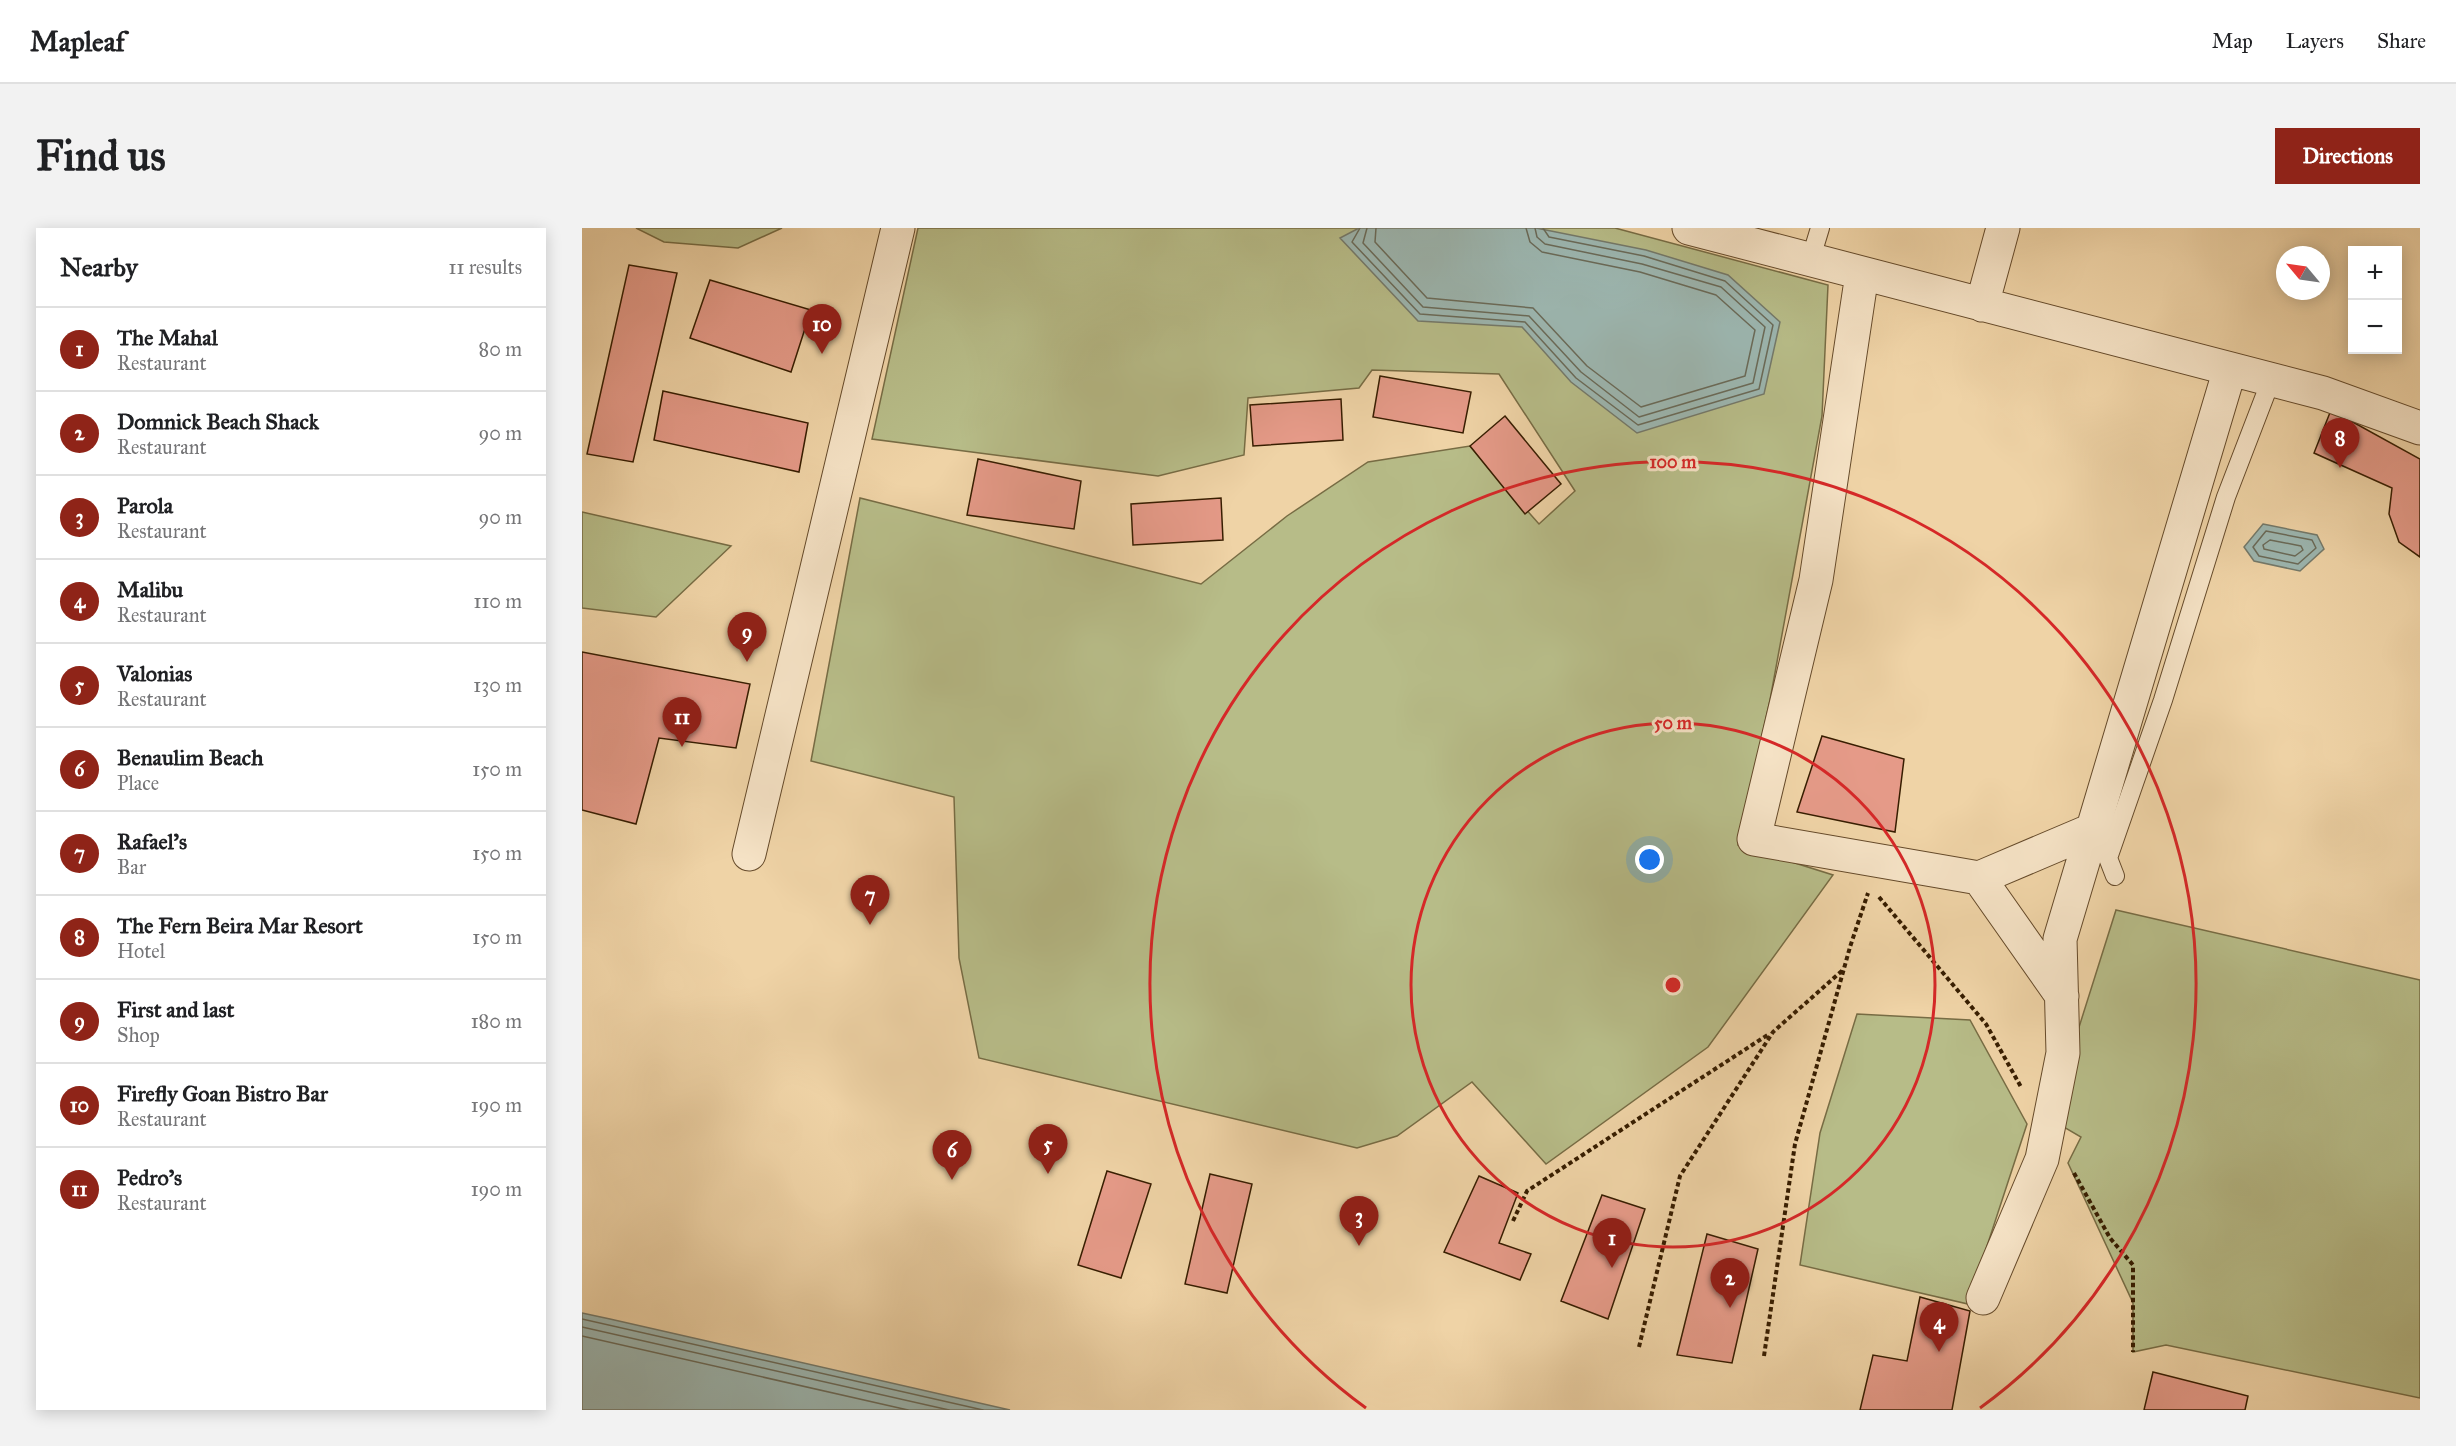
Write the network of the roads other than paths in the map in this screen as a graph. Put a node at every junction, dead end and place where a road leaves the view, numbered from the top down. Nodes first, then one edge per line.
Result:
1 (898, 228) edge
2 (1689, 228) edge
3 (1820, 228) edge
4 (2003, 228) edge
5 (1810, 261) junction
6 (1862, 274) junction
7 (1982, 305) junction
8 (2230, 369) junction
9 (2271, 380) junction
10 (2420, 428) edge
11 (2092, 830) junction
12 (749, 854) dead end
13 (2115, 876) dead end
14 (1979, 878) junction
15 (2062, 996) junction
16 (1983, 1298) dead end

1 - 12 street
2 - 5 street
3 - 5 lane
4 - 7 street
5 - 6 street
6 - 7 street
6 - 14 street
7 - 8 street
8 - 9 street
8 - 11 street
9 - 10 street
9 - 13 lane
11 - 14 street
11 - 15 street
14 - 15 street
15 - 16 street

